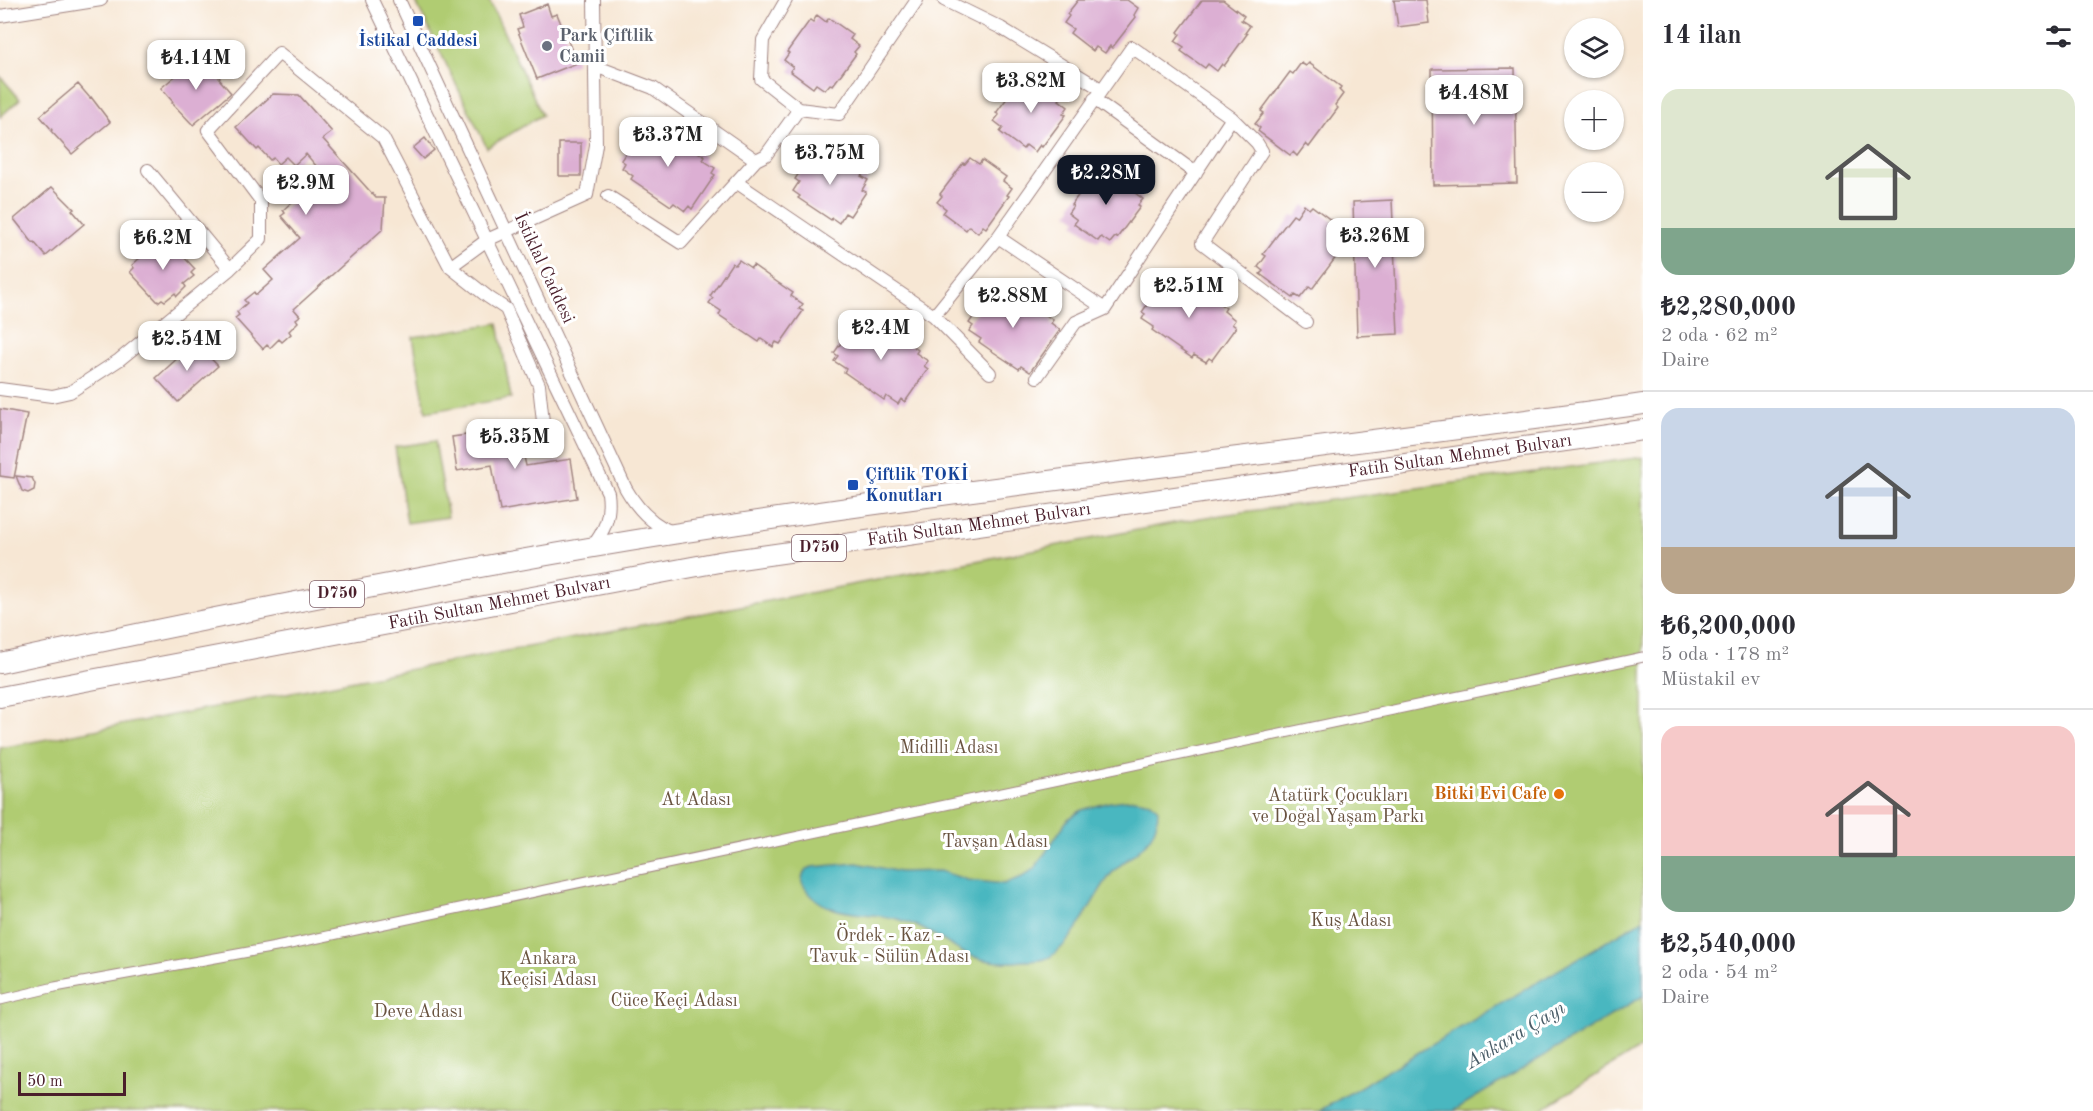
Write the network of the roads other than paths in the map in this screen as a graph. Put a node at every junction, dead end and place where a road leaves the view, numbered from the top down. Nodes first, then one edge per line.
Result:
1 (101, 0) edge
2 (372, 0) edge
3 (399, 0) edge
4 (594, 0) edge
5 (786, 0) edge
6 (917, 0) edge
7 (945, 0) edge
8 (0, 16) edge
9 (595, 66) junction
10 (1098, 94) junction
11 (799, 109) junction
12 (1232, 118) junction
13 (756, 160) junction
14 (148, 170) dead end
15 (1196, 173) junction
16 (736, 182) junction
17 (608, 196) dead end
18 (507, 232) junction
19 (998, 237) junction
20 (487, 240) junction
21 (450, 267) junction
22 (230, 269) junction
23 (1105, 309) junction
24 (934, 315) junction
25 (1305, 322) dead end
26 (990, 373) dead end
27 (1037, 377) dead end
28 (0, 389) edge
29 (1643, 404) edge
30 (1643, 430) edge
31 (544, 431) dead end
32 (676, 534) junction
33 (591, 548) junction
34 (1643, 657) edge
35 (0, 663) edge
36 (0, 697) edge
37 (0, 1000) edge

1 - 8 street
2 - 20 street
3 - 18 street, İstiklal Caddesi
4 - 9 street
5 - 11 street
6 - 11 street
7 - 10 street
9 - 13 street
9 - 18 street
10 - 12 street
10 - 15 street
10 - 19 street
11 - 13 street
12 - 15 street
12 - 25 street
13 - 16 street
14 - 22 street
15 - 23 street
16 - 17 street
16 - 24 street
18 - 20 street
18 - 32 street, İstiklal Caddesi
19 - 23 street
19 - 24 street
20 - 21 street
20 - 33 street
21 - 22 street
21 - 31 street
22 - 28 street
23 - 27 street
24 - 26 street
29 - 32 highway, Fatih Sultan Mehmet Bulvarı / D750
30 - 36 highway, Fatih Sultan Mehmet Bulvarı / D750
32 - 33 highway, Fatih Sultan Mehmet Bulvarı / D750
33 - 35 highway, Fatih Sultan Mehmet Bulvarı / D750
34 - 37 street

